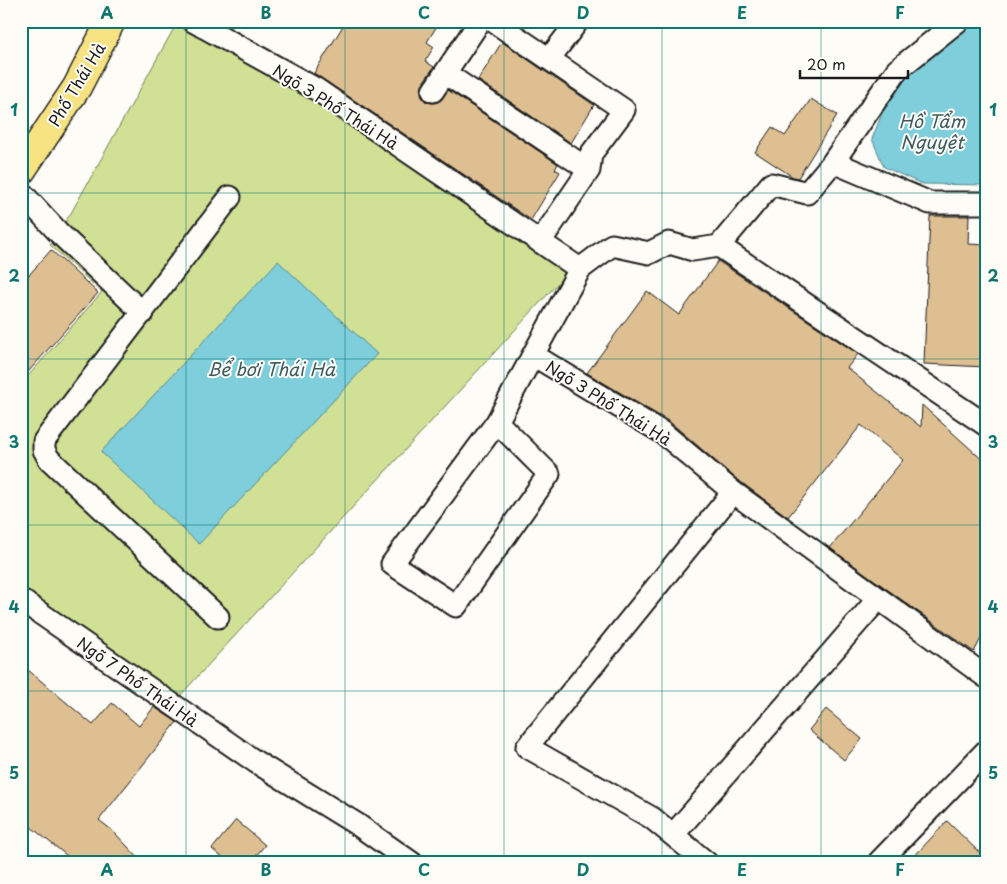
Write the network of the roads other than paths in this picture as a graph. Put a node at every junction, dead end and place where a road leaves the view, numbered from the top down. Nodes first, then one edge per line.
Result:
1 (193, 21) edge
2 (480, 21) edge
3 (493, 21) edge
4 (578, 21) edge
5 (958, 21) edge
6 (109, 22) edge
7 (549, 59) junction
8 (445, 73) junction
9 (433, 91) dead end
10 (833, 162) junction
11 (588, 170) junction
12 (21, 171) edge
13 (21, 192) edge
14 (230, 197) dead end
15 (986, 203) edge
16 (540, 242) junction
17 (719, 246) junction
18 (580, 269) junction
19 (143, 312) junction
20 (533, 355) junction
21 (497, 422) junction
22 (986, 425) edge
23 (733, 492) junction
24 (878, 599) junction
25 (21, 600) edge
26 (218, 617) dead end
27 (986, 677) edge
28 (986, 751) edge
29 (673, 835) junction
30 (412, 863) edge
31 (707, 863) edge
32 (878, 863) edge

1 - 16 lane, Ngõ 3 Phố Thái Hà
2 - 8 lane
3 - 7 lane
4 - 7 lane
5 - 10 lane
6 - 12 main road, Phố Thái Hà
7 - 11 lane
8 - 9 lane
8 - 11 lane
10 - 15 lane
10 - 17 lane
11 - 16 lane
13 - 19 lane
14 - 19 lane
16 - 18 lane, Ngõ 3 Phố Thái Hà
17 - 18 lane
17 - 22 lane
18 - 20 lane, Ngõ 3 Phố Thái Hà
19 - 26 lane
20 - 21 lane
20 - 23 lane, Ngõ 3 Phố Thái Hà
21 - 21 lane
23 - 24 lane, Ngõ 3 Phố Thái Hà
23 - 29 lane
24 - 27 lane, Ngõ 3 Phố Thái Hà
24 - 29 lane
25 - 30 lane, Ngõ 7 Phố Thái Hà
28 - 32 lane
29 - 31 lane

